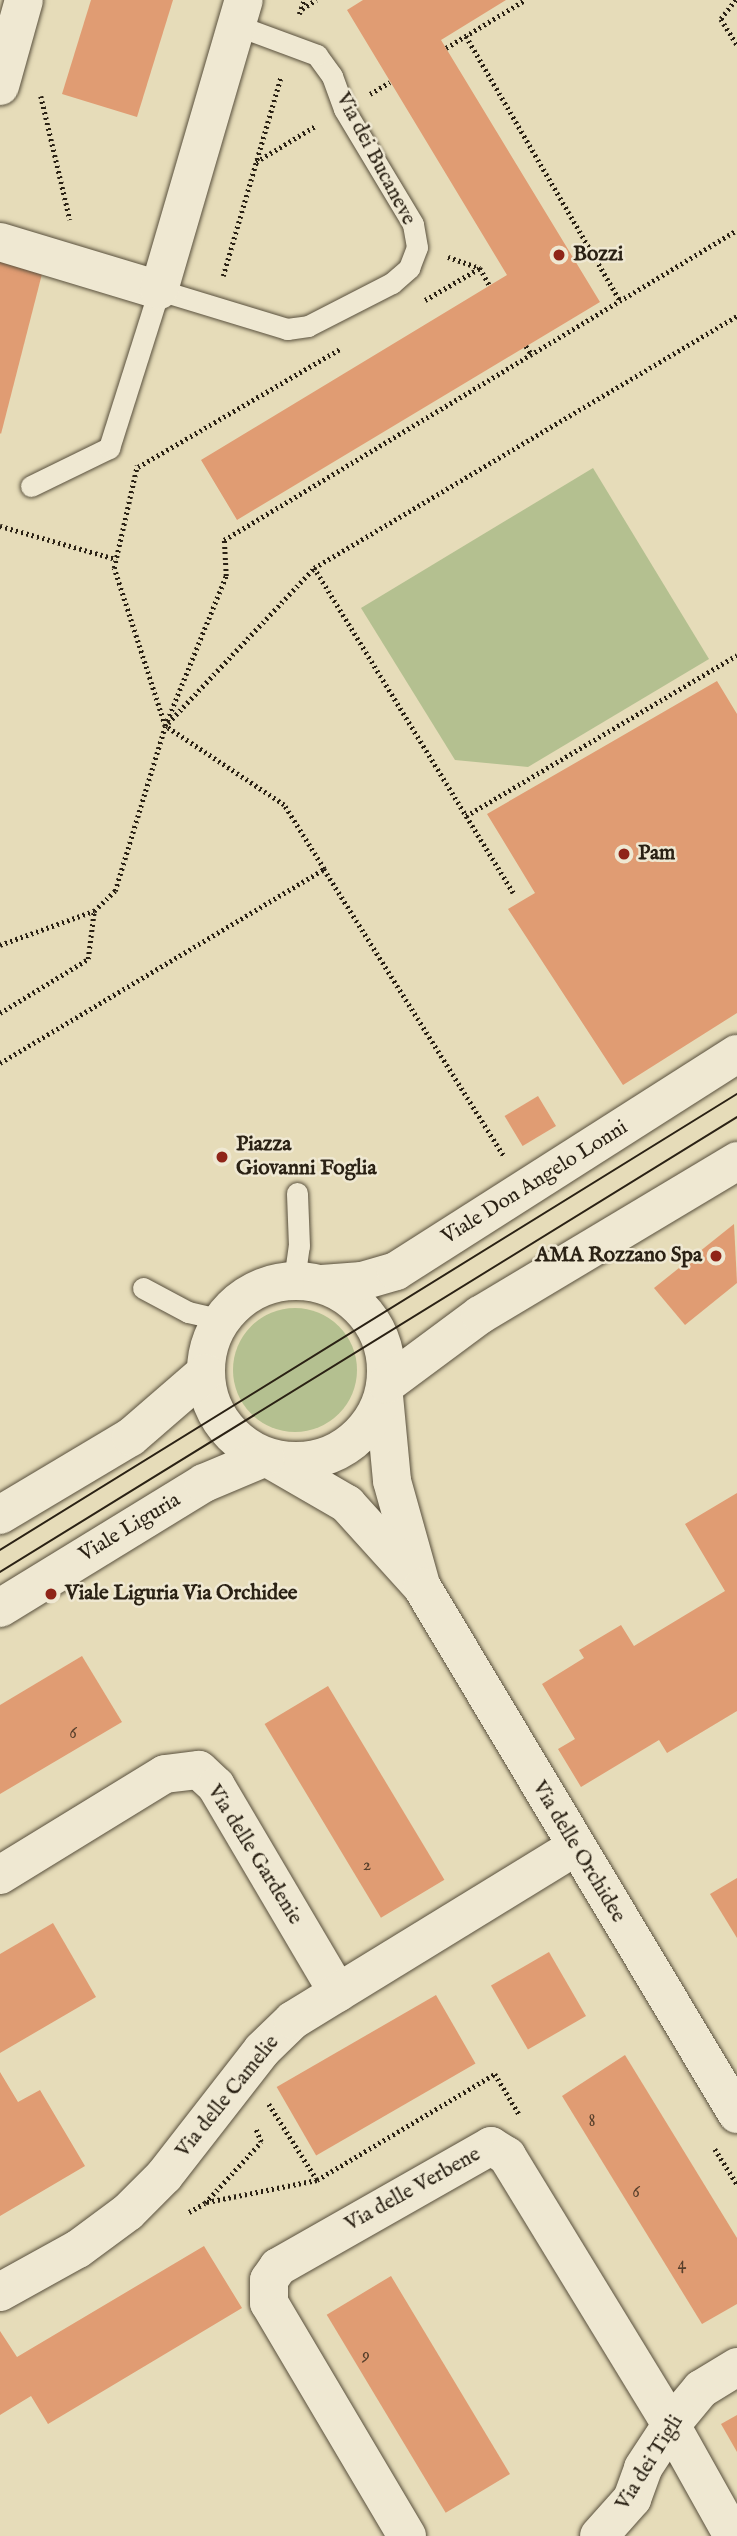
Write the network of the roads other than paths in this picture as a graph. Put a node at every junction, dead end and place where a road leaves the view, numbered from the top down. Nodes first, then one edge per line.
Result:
1 (24, 0) edge
2 (240, 13) edge
3 (0, 86) edge
4 (0, 242) edge
5 (159, 290) junction
6 (31, 486) dead end
7 (737, 1054) edge
8 (737, 1161) edge
9 (297, 1192) dead end
10 (308, 1282) junction
11 (143, 1288) dead end
12 (222, 1320) junction
13 (205, 1373) junction
14 (385, 1390) junction
15 (266, 1457) junction
16 (0, 1515) edge
17 (422, 1587) junction
18 (0, 1608) edge
19 (574, 1848) junction
20 (0, 1875) edge
21 (338, 1993) junction
22 (737, 2114) edge
23 (0, 2292) edge
24 (737, 2367) edge
25 (671, 2425) junction
26 (407, 2536) edge
27 (598, 2536) edge
28 (733, 2536) edge

1 - 3 street
2 - 5 street, Via dei Bucaneve
2 - 5 lane, Via dei Bucaneve
4 - 5 street
5 - 6 lane
7 - 10 street, Viale Don Angelo Lonni
8 - 14 street
9 - 10 lane
10 - 12 street
10 - 14 street
11 - 12 lane
12 - 13 street
13 - 15 street
13 - 16 street
14 - 15 street
14 - 17 street, Via delle Orchidee
15 - 17 street, Via delle Orchidee
15 - 18 street, Viale Liguria
17 - 19 street, Via delle Orchidee
19 - 21 street, Via delle Camelie
19 - 22 street, Via delle Orchidee
20 - 21 street, Via delle Gardenie
21 - 23 street, Via delle Camelie
24 - 25 street, Via dei Tigli
25 - 26 street, Via delle Verbene
25 - 27 street, Via dei Tigli
25 - 28 street, Via delle Verbene

